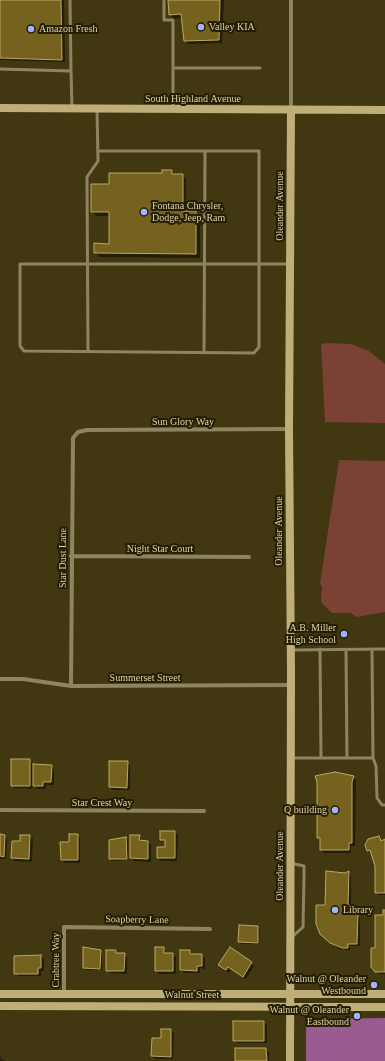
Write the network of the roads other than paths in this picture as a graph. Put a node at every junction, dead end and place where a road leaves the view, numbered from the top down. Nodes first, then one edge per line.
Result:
1 (70, 0) edge
2 (164, 0) edge
3 (291, 0) edge
4 (173, 68) junction
5 (260, 68) dead end
6 (0, 69) edge
7 (71, 71) junction
8 (0, 108) edge
9 (72, 109) junction
10 (97, 109) junction
11 (173, 109) junction
12 (291, 110) junction
13 (385, 110) edge
14 (98, 151) junction
15 (205, 151) junction
16 (87, 264) junction
17 (204, 264) junction
18 (259, 264) junction
19 (290, 264) junction
20 (88, 352) junction
21 (204, 353) junction
22 (289, 429) junction
23 (78, 432) joint
24 (70, 556) junction
25 (249, 557) dead end
26 (320, 649) junction
27 (372, 649) junction
28 (385, 649) edge
29 (290, 650) junction
30 (346, 650) junction
31 (0, 679) edge
32 (291, 685) junction
33 (71, 686) junction
34 (290, 758) junction
35 (321, 758) junction
36 (347, 758) junction
37 (373, 758) junction
38 (385, 805) edge
39 (0, 810) edge
40 (204, 811) dead end
41 (290, 863) junction
42 (64, 927) joint
43 (210, 928) dead end
44 (290, 939) junction
45 (0, 994) edge
46 (64, 994) junction
47 (290, 994) junction
48 (385, 994) edge
49 (290, 1005) junction
50 (0, 1006) edge
51 (385, 1007) edge
52 (290, 1061) edge

1 - 7 lane
2 - 4 lane
3 - 12 street, Oleander Avenue
4 - 5 lane
4 - 11 lane
6 - 7 lane
7 - 9 lane
8 - 9 street, South Highland Avenue
9 - 10 street, South Highland Avenue
10 - 11 street, South Highland Avenue
10 - 14 lane
11 - 12 street, South Highland Avenue
12 - 13 street, South Highland Avenue
12 - 19 street, Oleander Avenue
14 - 15 lane
14 - 16 lane
15 - 17 lane
15 - 18 lane
16 - 17 lane
16 - 20 lane
16 - 20 lane
17 - 18 lane
17 - 21 lane
18 - 19 lane
18 - 21 lane
19 - 22 street, Oleander Avenue
20 - 21 lane
22 - 23 street, Sun Glory Way
22 - 29 street, Oleander Avenue
23 - 24 street, Star Dust Lane
24 - 25 street, Night Star Court
24 - 33 street, Star Dust Lane
26 - 29 lane
26 - 30 lane
26 - 35 lane
27 - 28 lane
27 - 30 lane
27 - 37 lane
29 - 32 street, Oleander Avenue
30 - 36 lane
31 - 33 street, Summerset Street
32 - 33 street, Summerset Street
32 - 34 street, Oleander Avenue
34 - 35 lane
34 - 41 street, Oleander Avenue
35 - 36 lane
36 - 37 lane
37 - 38 lane
39 - 40 street, Star Crest Way
41 - 44 street, Oleander Avenue
41 - 44 lane
42 - 43 street, Soapberry Lane
42 - 46 street, Crabtree Way
44 - 47 street, Oleander Avenue
45 - 46 street, Walnut Street
46 - 47 street, Walnut Street
47 - 48 street, Walnut Street
47 - 49 street, Oleander Avenue
49 - 50 street, Walnut Street
49 - 51 street, Walnut Street
49 - 52 street, Oleander Avenue

